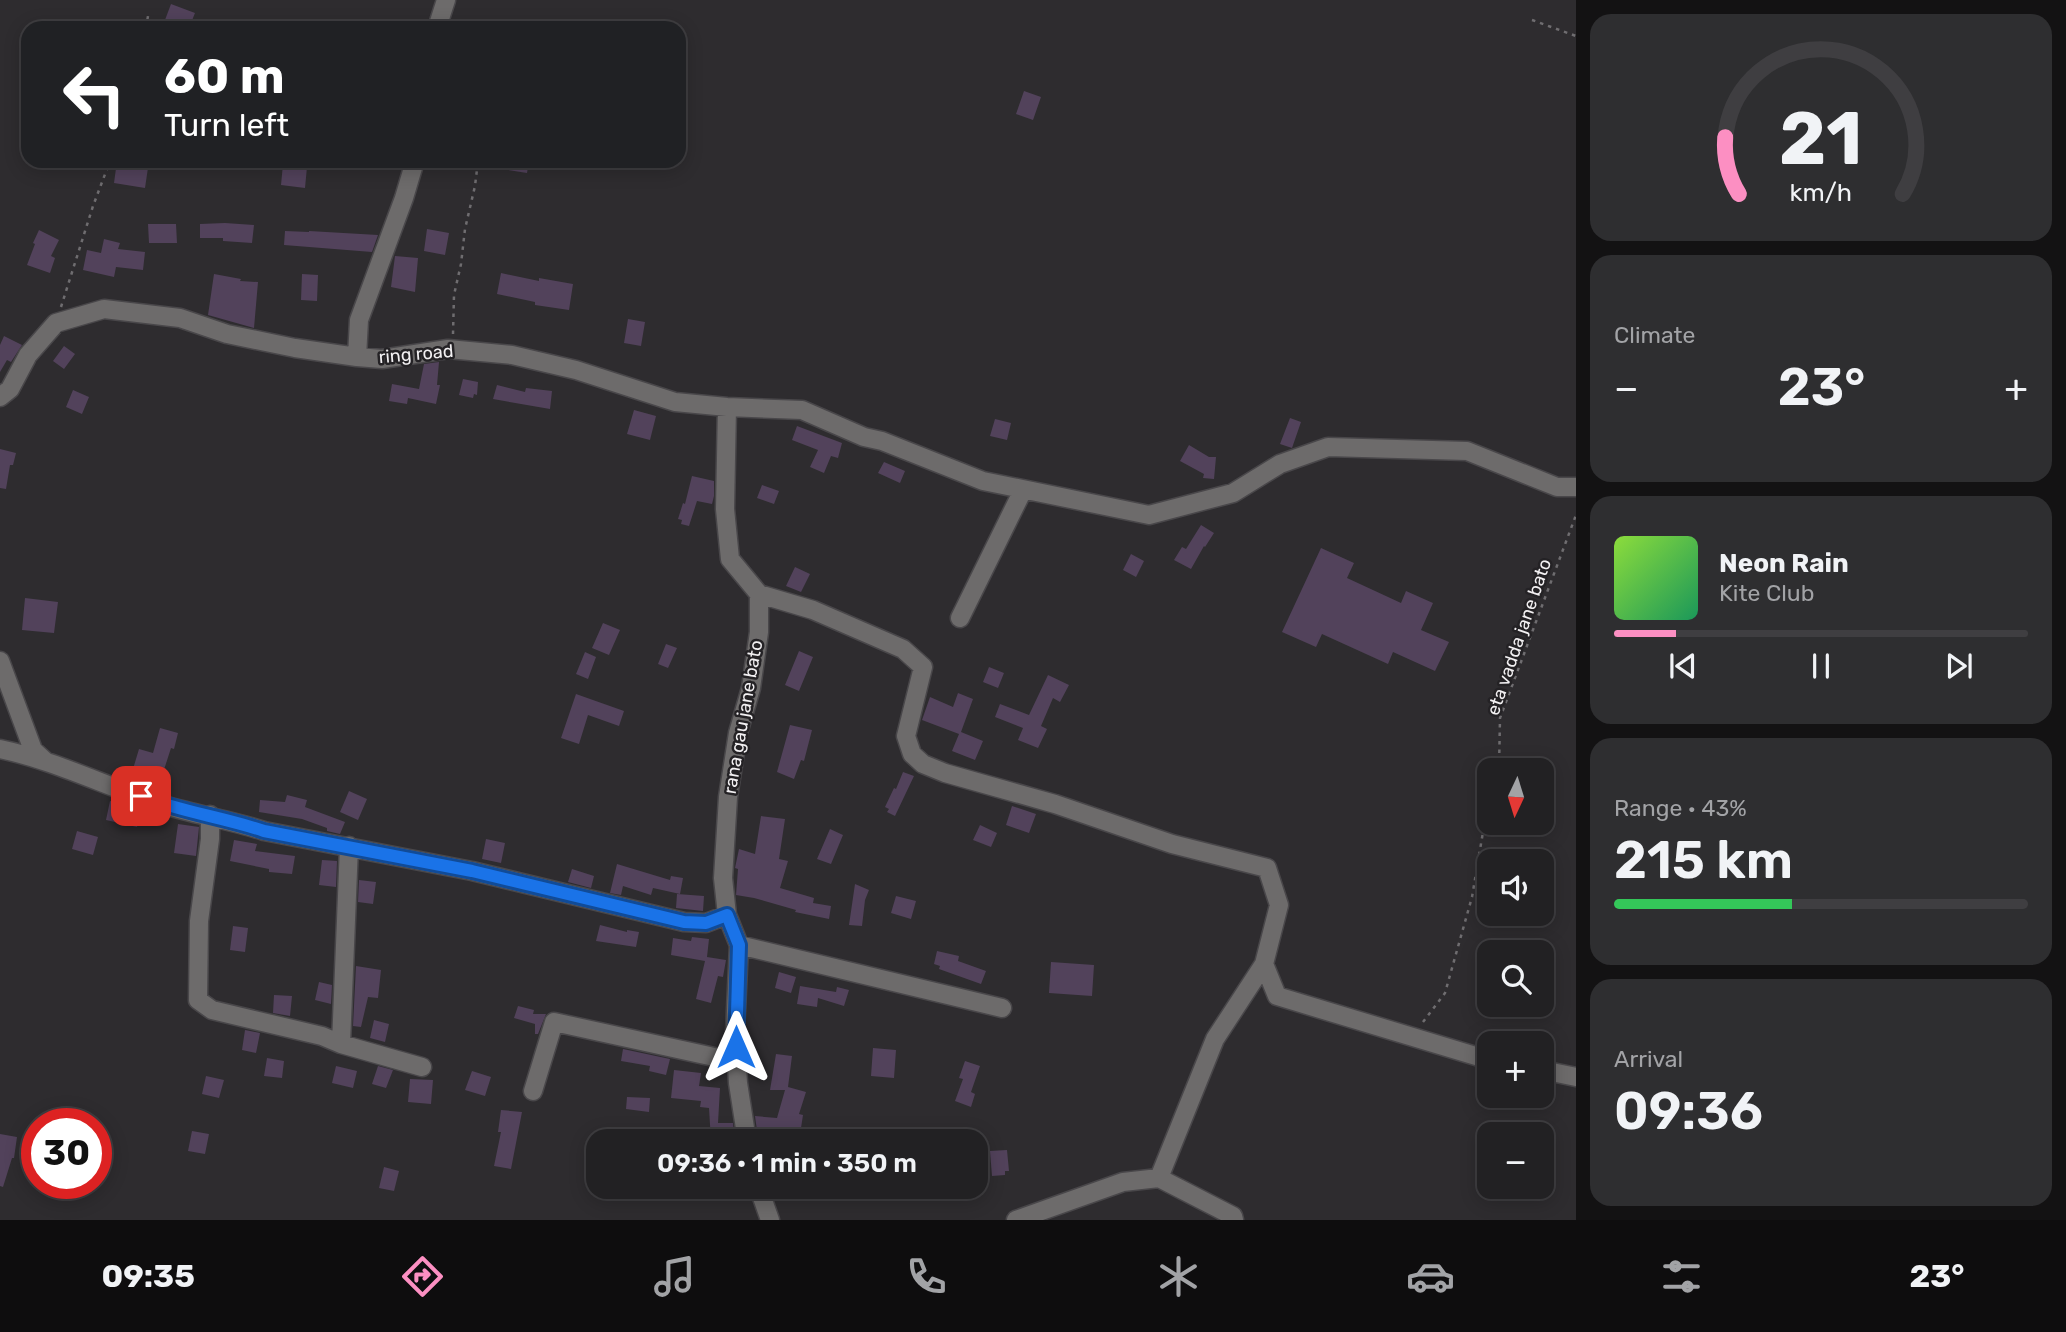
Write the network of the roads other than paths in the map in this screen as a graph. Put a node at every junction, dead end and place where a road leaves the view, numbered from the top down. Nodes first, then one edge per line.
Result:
1 (446, 0) edge
2 (439, 21) edge
3 (413, 168) edge
4 (357, 357) junction
5 (0, 397) edge
6 (727, 407) junction
7 (1576, 487) edge
8 (1023, 490) junction
9 (759, 594) junction
10 (960, 618) dead end
11 (0, 661) edge
12 (0, 749) edge
13 (47, 763) junction
14 (210, 816) junction
15 (349, 846) junction
16 (727, 915) junction
17 (739, 945) junction
18 (1264, 964) junction
19 (1002, 1008) dead end
20 (341, 1044) junction
21 (1477, 1056) edge
22 (737, 1062) junction
23 (422, 1067) dead end
24 (1554, 1072) edge
25 (1576, 1077) edge
26 (533, 1091) dead end
27 (745, 1129) edge
28 (1159, 1178) junction
29 (763, 1199) edge
30 (770, 1220) edge
31 (1016, 1220) edge
32 (1234, 1220) edge

1 - 2 street
3 - 4 street
4 - 5 street, ring road
4 - 6 street, ring road
6 - 8 street, ring road
6 - 9 street
7 - 8 street, ring road
8 - 10 street
9 - 16 street, rana gau jane bato
9 - 18 street
11 - 13 street
12 - 13 street
13 - 14 street
14 - 15 street
14 - 20 street
15 - 16 street
15 - 20 street
16 - 17 street, rana gau jane bato
17 - 19 street
17 - 22 street
18 - 21 street
18 - 28 street
20 - 23 street
22 - 26 street
22 - 27 street
24 - 25 street
28 - 31 street
28 - 32 street
29 - 30 street

